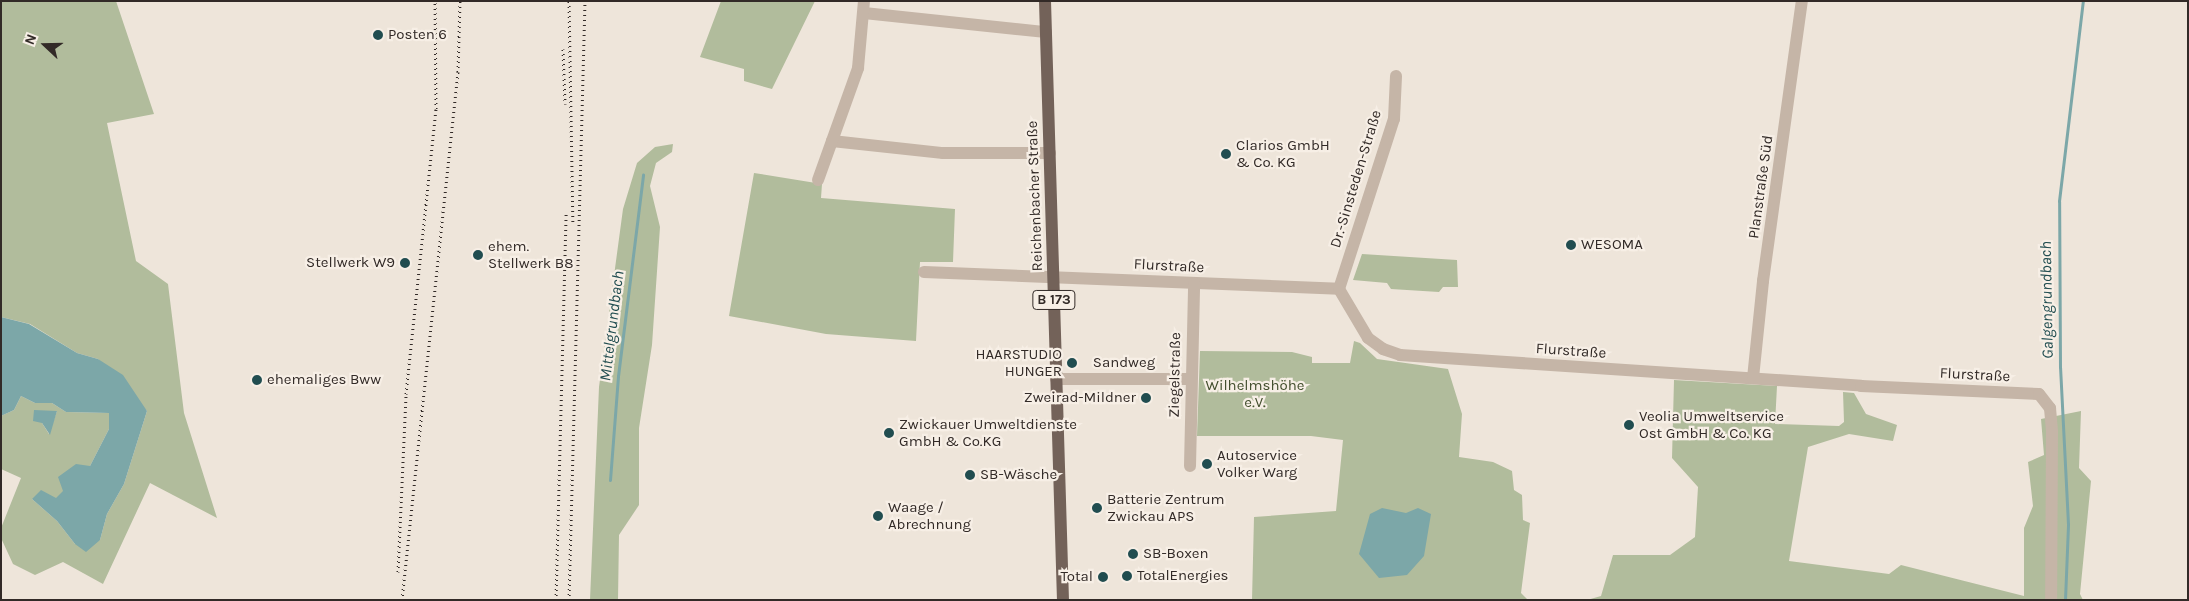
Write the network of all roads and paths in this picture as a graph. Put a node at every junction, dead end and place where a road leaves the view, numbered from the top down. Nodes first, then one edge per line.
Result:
1 (1045, 1) edge
2 (1802, 1) edge
3 (864, 7) edge
4 (1046, 32) junction
5 (1396, 76) dead end
6 (832, 142) junction
7 (1050, 153) junction
8 (818, 180) dead end
9 (924, 272) dead end
10 (1053, 277) junction
11 (1194, 284) junction
12 (1339, 289) junction
13 (1753, 378) junction
14 (1056, 379) junction
15 (1191, 379) junction
16 (1190, 466) dead end
17 (1063, 600) edge
18 (2051, 600) edge

1 - 4 main road, Reichenbacher Straße / B 173
2 - 13 street, Planstraße Süd
3 - 4 street
3 - 6 street
4 - 7 main road, Reichenbacher Straße / B 173
5 - 12 street, Dr.-Sinsteden-Straße
6 - 7 street
6 - 8 street
7 - 10 main road, Reichenbacher Straße / B 173
9 - 10 street, Flurstraße
10 - 11 street, Flurstraße
10 - 14 main road, Reichenbacher Straße / B 173
11 - 12 street, Flurstraße
11 - 15 street, Ziegelstraße
12 - 13 street, Flurstraße
13 - 18 street, Flurstraße
14 - 15 street, Sandweg
14 - 17 main road, Reichenbacher Straße / B 173
15 - 16 street, Ziegelstraße

